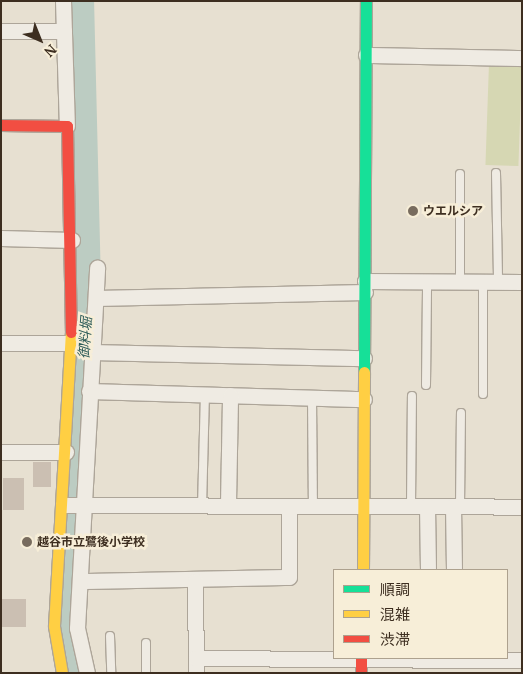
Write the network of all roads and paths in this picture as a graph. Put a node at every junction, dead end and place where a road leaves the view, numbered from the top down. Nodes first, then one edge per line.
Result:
1 (63, 1) edge
2 (366, 1) edge
3 (1, 31) edge
4 (64, 31) junction
5 (366, 55) junction
6 (522, 58) edge
7 (1, 125) edge
8 (67, 126) junction
9 (496, 173) dead end
10 (460, 174) dead end
11 (1, 238) edge
12 (72, 240) junction
13 (97, 268) dead end
14 (427, 281) junction
15 (460, 282) junction
16 (483, 282) junction
17 (498, 282) junction
18 (522, 282) edge
19 (365, 286) junction
20 (96, 298) junction
21 (1, 342) edge
22 (71, 343) junction
23 (92, 352) junction
24 (364, 358) junction
25 (426, 385) dead end
26 (89, 391) junction
27 (205, 394) junction
28 (483, 394) dead end
29 (230, 395) junction
30 (412, 396) dead end
31 (312, 398) junction
32 (364, 399) junction
33 (461, 413) dead end
34 (1, 452) edge
35 (66, 452) junction
36 (228, 503) dead end
37 (74, 505) junction
38 (411, 506) junction
39 (427, 506) junction
40 (456, 506) junction
41 (289, 507) junction
42 (522, 507) edge
43 (202, 508) junction
44 (364, 508) junction
45 (313, 509) junction
46 (362, 569) edge
47 (428, 569) edge
48 (454, 569) edge
49 (80, 581) junction
50 (195, 581) junction
51 (110, 636) dead end
52 (146, 642) dead end
53 (522, 660) edge
54 (361, 663) edge
55 (196, 665) edge
56 (62, 673) edge
57 (87, 673) edge
58 (111, 673) edge
59 (146, 673) edge

1 - 4 street
2 - 5 street
3 - 4 street
4 - 8 street
5 - 6 street
5 - 19 street
7 - 8 street
8 - 12 street
9 - 17 lane
10 - 15 lane
11 - 12 street
12 - 22 street
13 - 20 street
14 - 15 street
14 - 19 street
14 - 25 lane
15 - 16 street
16 - 17 street
16 - 28 lane
17 - 18 street
19 - 20 street
19 - 24 street
20 - 23 street
21 - 22 street
22 - 35 street
23 - 24 street
23 - 26 street
24 - 32 street
26 - 27 street
26 - 37 street
27 - 29 street
27 - 43 lane
29 - 31 street
29 - 36 street
30 - 38 lane
31 - 32 street
31 - 45 lane
32 - 44 street
33 - 40 lane
34 - 35 street
35 - 37 street
37 - 43 street
37 - 49 street
37 - 56 street
38 - 39 street
38 - 44 street
39 - 40 street
39 - 47 street
40 - 42 street
40 - 48 street
41 - 43 street
41 - 45 street
41 - 50 street
44 - 45 street
44 - 46 street
49 - 50 street
49 - 57 street
50 - 55 street
51 - 58 lane
52 - 59 lane
53 - 54 street
54 - 55 street

